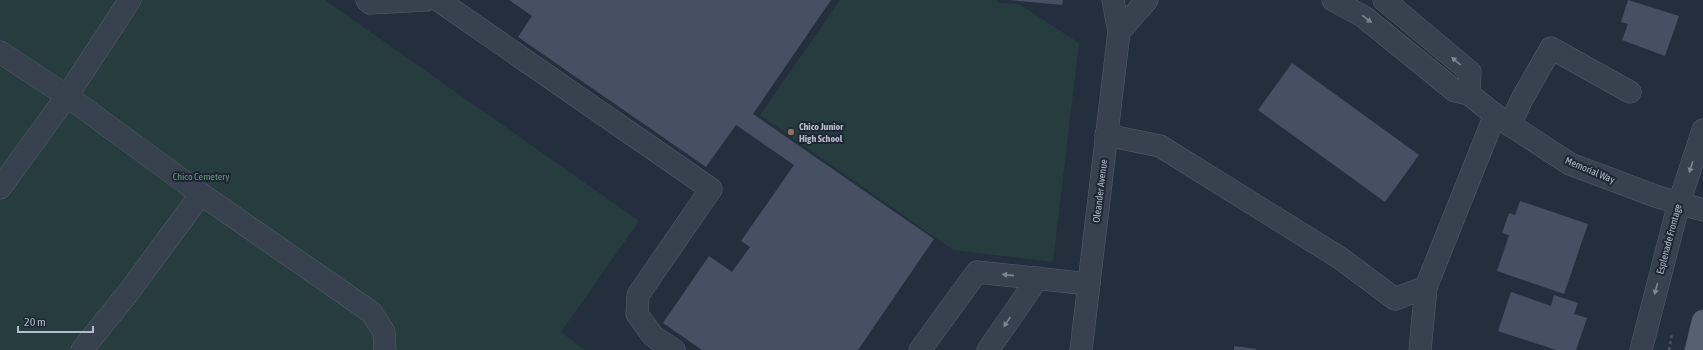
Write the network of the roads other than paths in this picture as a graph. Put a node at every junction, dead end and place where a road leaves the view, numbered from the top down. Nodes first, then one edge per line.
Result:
1 (130, 0) edge
2 (367, 0) edge
3 (426, 0) edge
4 (438, 0) edge
5 (1113, 0) edge
6 (1147, 0) edge
7 (1333, 0) edge
8 (1384, 0) edge
9 (1119, 32) junction
10 (0, 52) edge
11 (1630, 92) dead end
12 (1470, 94) junction
13 (67, 96) junction
14 (1502, 120) junction
15 (1703, 130) edge
16 (1106, 135) junction
17 (0, 188) edge
18 (201, 194) junction
19 (1679, 204) junction
20 (1703, 210) edge
21 (1038, 278) junction
22 (1089, 284) junction
23 (1426, 287) junction
24 (1703, 321) edge
25 (82, 350) edge
26 (385, 350) edge
27 (674, 350) edge
28 (920, 350) edge
29 (988, 350) edge
30 (1081, 350) edge
31 (1420, 350) edge
32 (1641, 350) edge
33 (1696, 350) edge

1 - 13 street
2 - 3 street
4 - 27 street
5 - 9 street, Oleander Avenue
6 - 9 street
7 -> 12 street, Memorial Way
12 -> 8 street
9 - 16 street, Oleander Avenue
10 - 13 street
11 - 14 street
12 - 14 street, Memorial Way
13 - 17 street
13 - 18 street
14 - 19 street, Memorial Way
14 - 23 street
15 -> 19 street, Esplenade Frontage
16 - 22 street, Oleander Avenue
16 - 23 street
18 - 25 street
18 - 26 street
19 - 20 street, Memorial Way
19 -> 32 street, Esplenade Frontage
21 - 22 street
21 -> 28 street
21 -> 29 street
22 - 30 street, Oleander Avenue
23 - 31 street
24 - 33 main road

